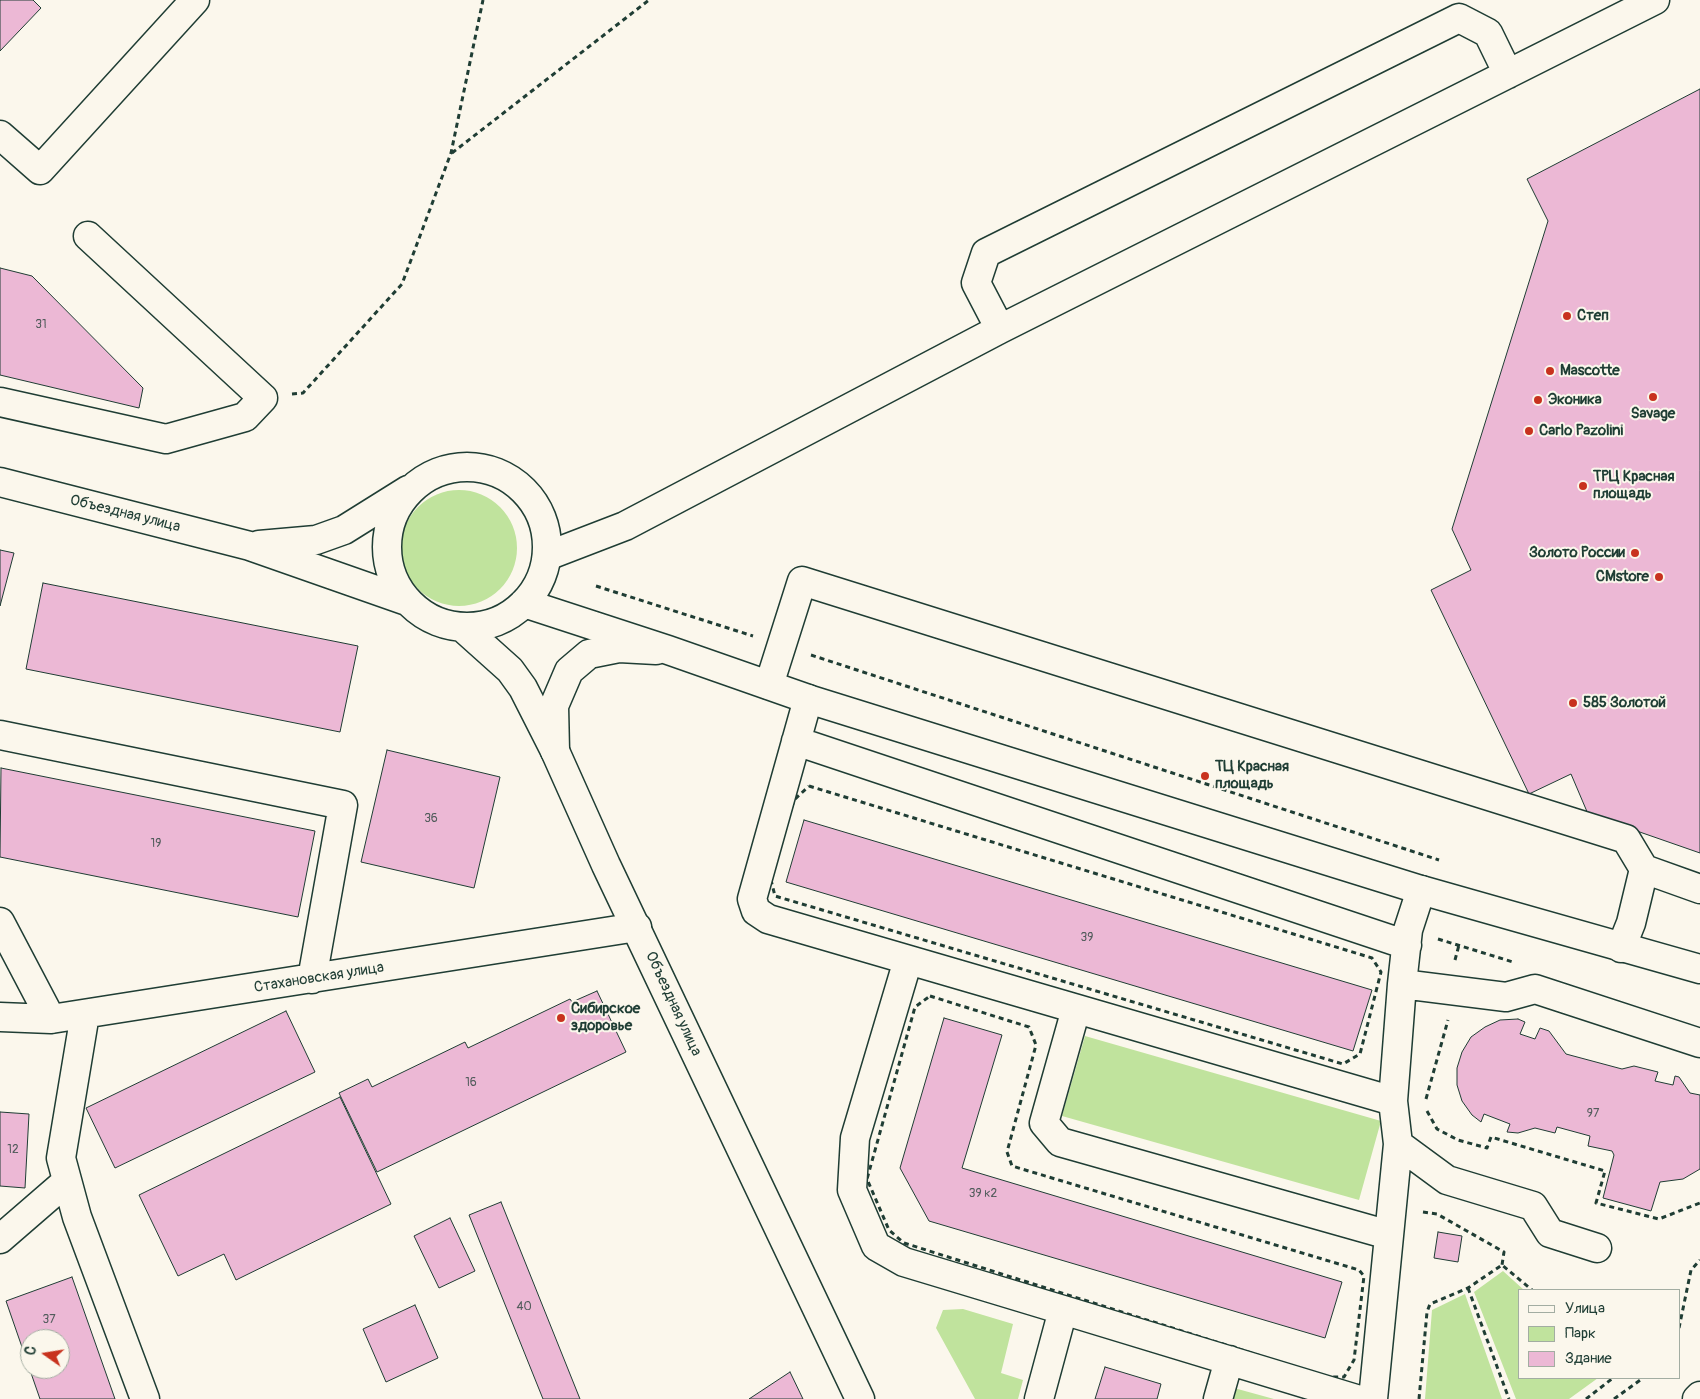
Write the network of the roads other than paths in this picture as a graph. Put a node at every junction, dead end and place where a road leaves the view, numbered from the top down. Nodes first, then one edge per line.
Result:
1 (195, 0) edge
2 (1655, 0) edge
3 (1508, 74) junction
4 (0, 134) edge
5 (88, 236) dead end
6 (1000, 329) junction
7 (0, 402) edge
8 (0, 482) edge
9 (416, 485) junction
10 (250, 546) junction
11 (547, 556) junction
12 (407, 601) junction
13 (524, 604) junction
14 (462, 627) junction
15 (668, 650) junction
16 (769, 685) junction
17 (808, 699) junction
18 (0, 735) edge
19 (796, 742) junction
20 (555, 751) junction
21 (1644, 869) junction
22 (1700, 889) edge
23 (1421, 890) junction
24 (0, 922) edge
25 (637, 927) junction
26 (1406, 945) junction
27 (1621, 948) junction
28 (908, 960) junction
29 (1700, 969) edge
30 (1391, 978) junction
31 (312, 979) junction
32 (1076, 1009) junction
33 (85, 1014) junction
34 (0, 1017) edge
35 (51, 1019) junction
36 (1700, 1043) edge
37 (1393, 1101) junction
38 (1398, 1144) junction
39 (68, 1181) junction
40 (1389, 1234) junction
41 (0, 1239) edge
42 (1597, 1248) dead end
43 (1063, 1310) junction
44 (1229, 1360) junction
45 (1700, 1396) edge
46 (145, 1399) edge
47 (860, 1399) edge
48 (1039, 1399) edge
49 (1218, 1399) edge
50 (1356, 1399) edge
51 (1373, 1399) edge
52 (1696, 1399) edge

1 - 4 main road
2 - 3 main road
3 - 6 main road
3 - 6 main road
5 - 7 main road
6 - 11 main road
8 - 10 main road, Объездная улица
9 - 10 main road
9 - 11 main road
9 - 12 main road
10 - 12 main road
11 - 13 main road
12 - 14 main road
13 - 14 main road
13 - 15 main road
14 - 20 main road, Объездная улица
15 - 16 main road
15 - 20 main road
16 - 17 main road
16 - 21 main road
17 - 19 main road
17 - 23 main road
18 - 31 main road
19 - 26 main road
19 - 28 main road
20 - 25 main road, Объездная улица
21 - 22 main road
21 - 27 main road
23 - 26 main road
23 - 27 main road
24 - 35 main road
25 - 31 main road, Стахановская улица
25 - 47 main road, Объездная улица
26 - 30 main road
27 - 29 main road
28 - 32 main road
28 - 43 main road
30 - 36 main road
30 - 37 main road
31 - 33 main road, Стахановская улица
32 - 37 main road
32 - 40 main road
33 - 35 main road, Стахановская улица
33 - 39 main road
34 - 35 main road, Стахановская улица
37 - 38 main road
38 - 40 main road
38 - 42 main road
39 - 41 main road
39 - 46 main road
40 - 51 main road
43 - 44 main road
43 - 48 main road
44 - 49 main road
44 - 50 main road
45 - 52 main road

